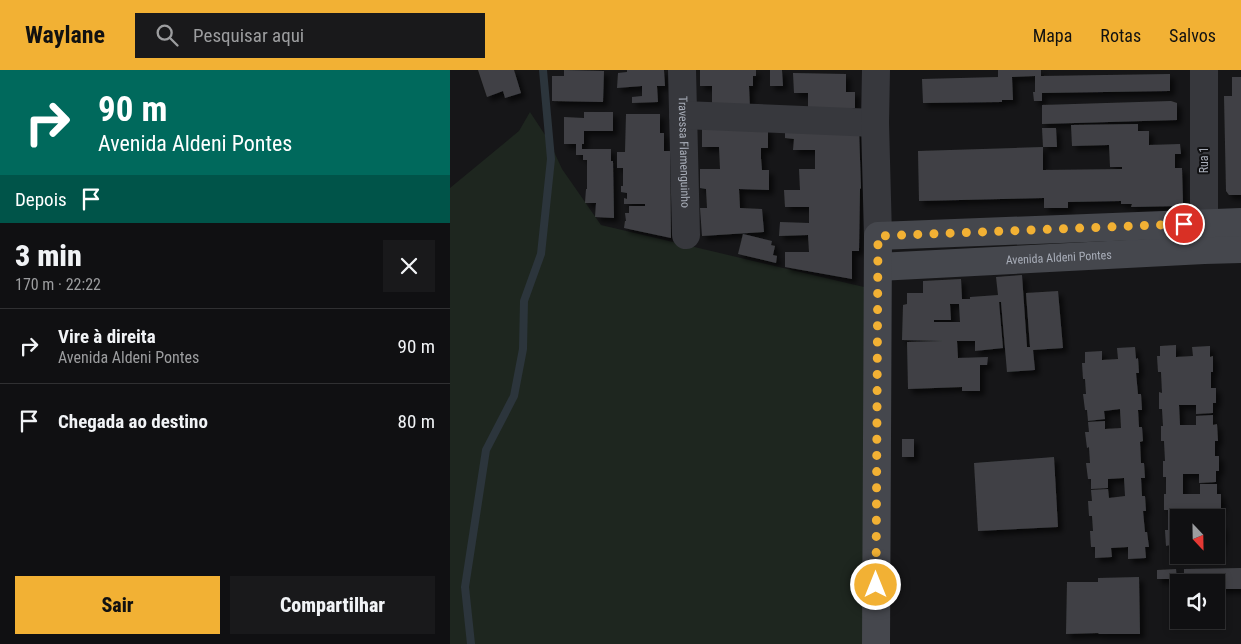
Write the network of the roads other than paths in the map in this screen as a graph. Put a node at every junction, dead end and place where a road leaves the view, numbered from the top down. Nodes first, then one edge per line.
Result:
1 (682, 70) edge
2 (876, 70) edge
3 (1204, 70) edge
4 (683, 115) junction
5 (875, 122) junction
6 (1241, 222) edge
7 (686, 235) dead end
8 (878, 236) junction
9 (1204, 236) junction
10 (1241, 249) edge
11 (878, 267) junction
12 (876, 644) edge

1 - 4 street, Travessa Flamenguinho
2 - 5 street
3 - 9 street, Rua 1
4 - 5 street
4 - 7 street, Travessa Flamenguinho
5 - 8 street
6 - 9 main road, Avenida Aldeni Pontes
8 - 9 main road, Avenida Aldeni Pontes
8 - 11 main road
9 - 10 main road, Avenida Aldeni Pontes
9 - 11 main road, Avenida Aldeni Pontes
11 - 12 main road

